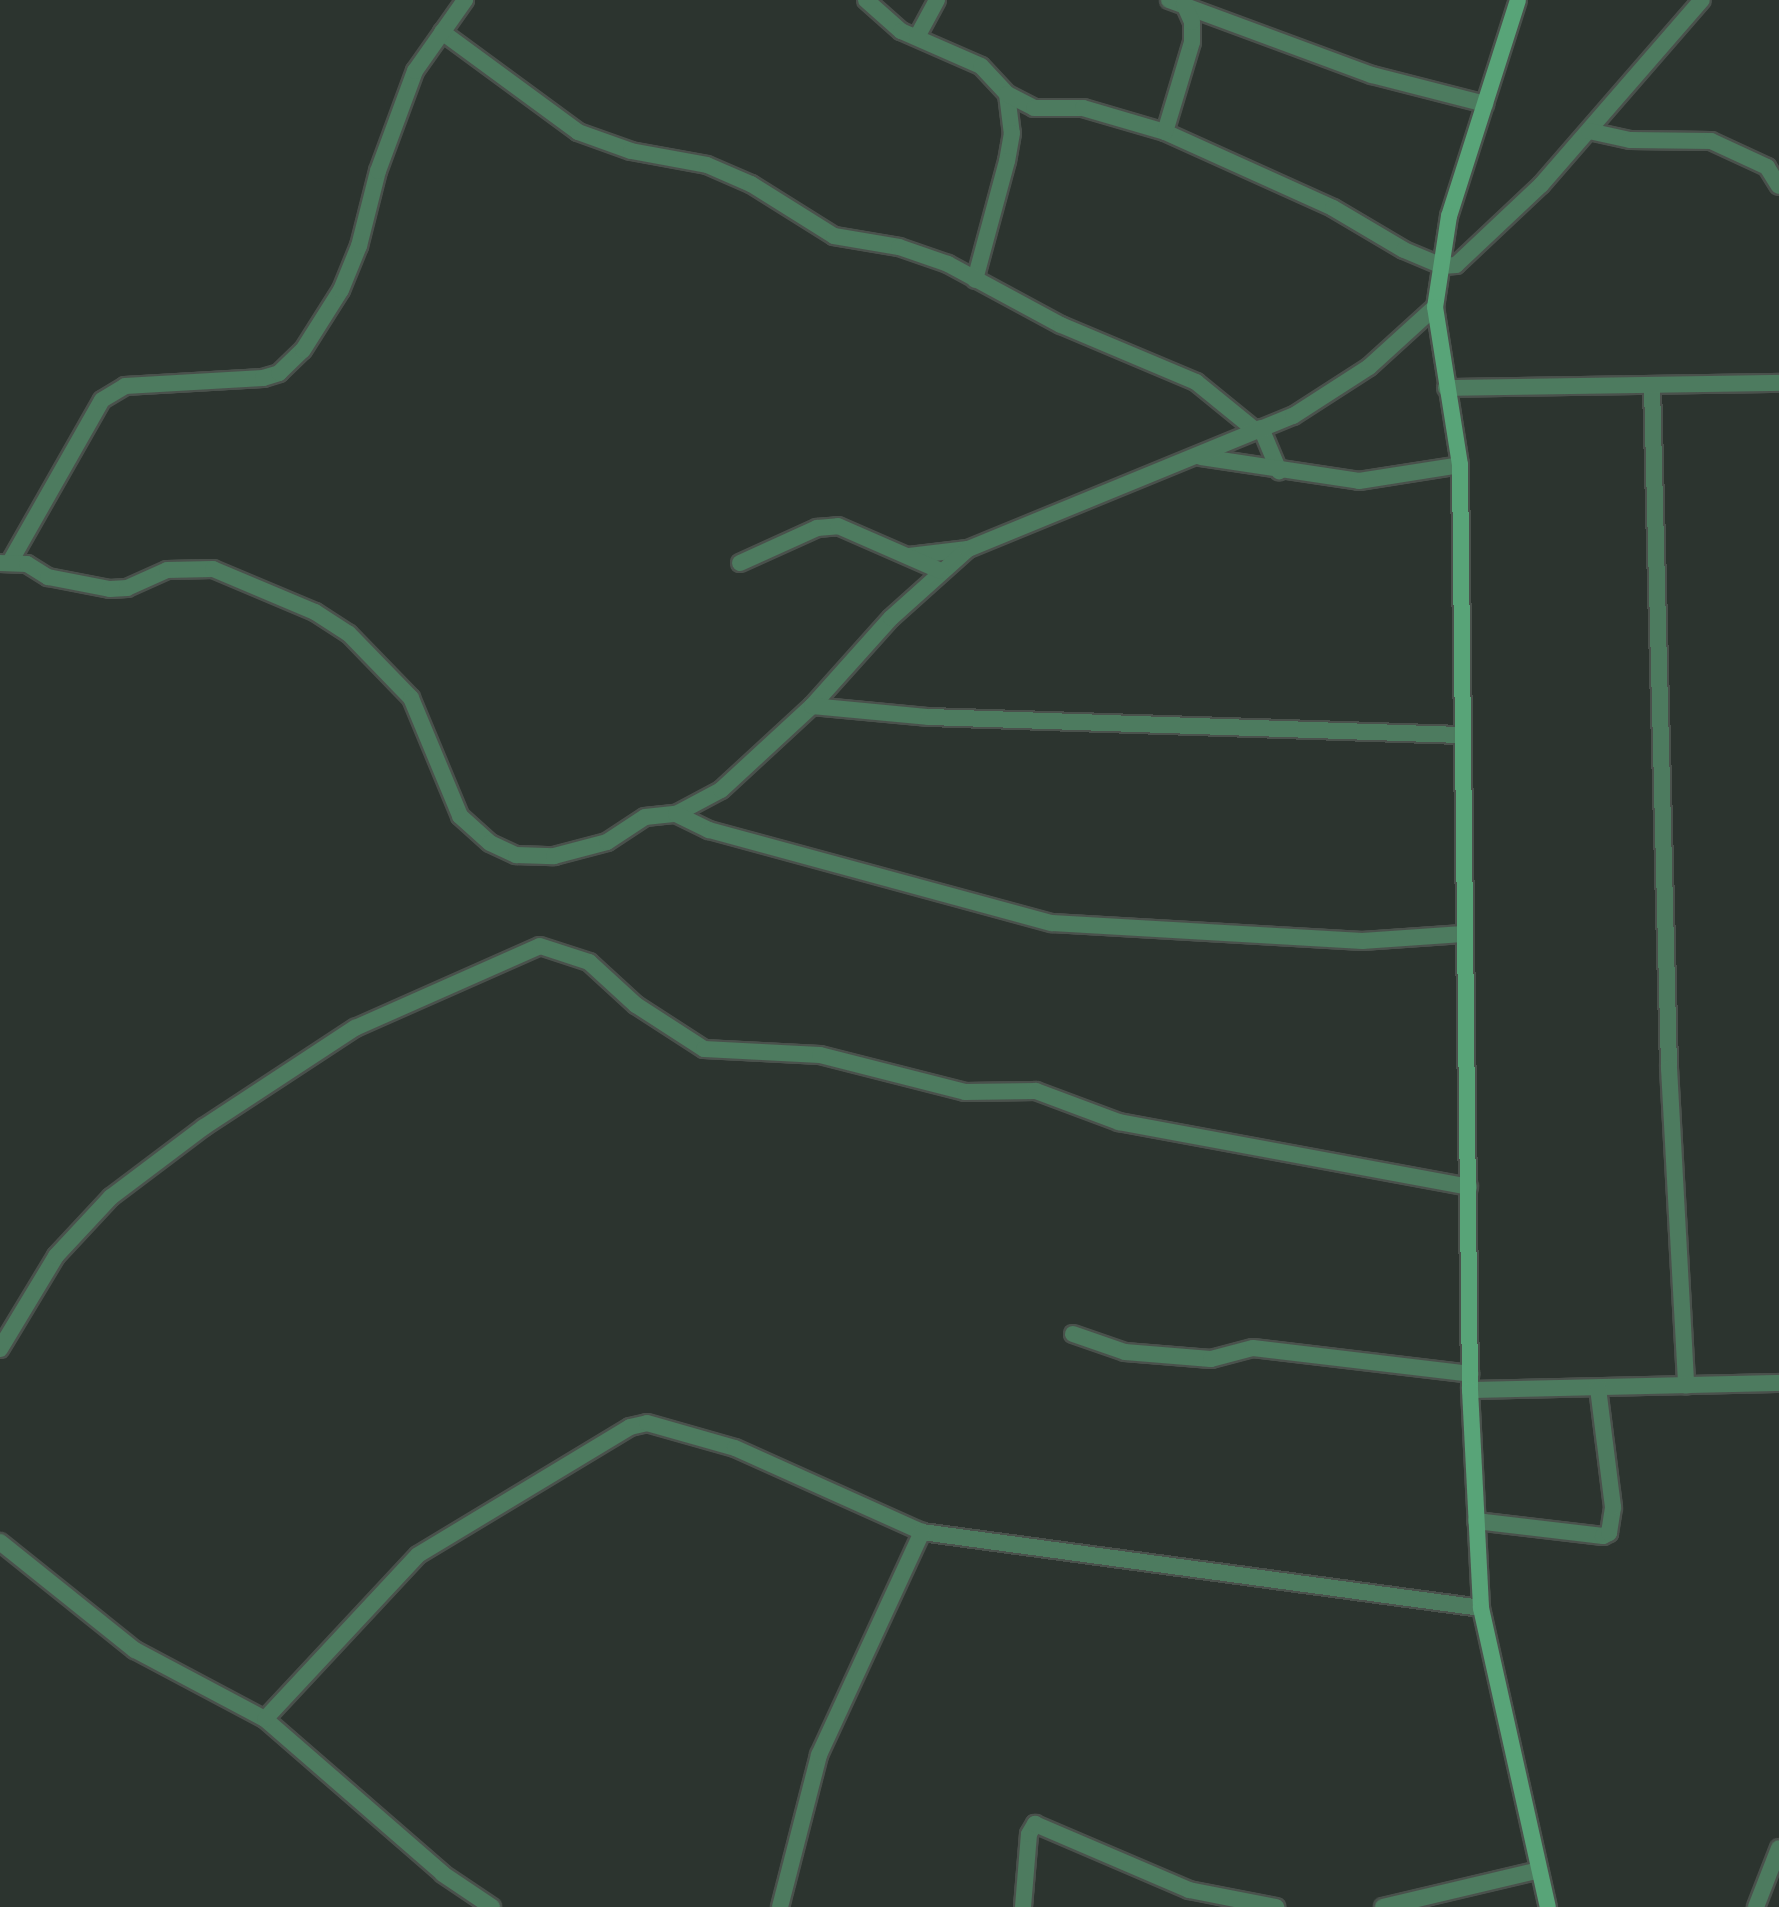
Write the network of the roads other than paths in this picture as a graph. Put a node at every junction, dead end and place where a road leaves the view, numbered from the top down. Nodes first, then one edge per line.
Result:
1 (465, 0) edge
2 (866, 0) edge
3 (937, 0) edge
4 (1169, 0) edge
5 (1518, 0) edge
6 (1702, 0) edge
7 (1193, 5) edge
8 (442, 32) junction
9 (917, 37) junction
10 (1007, 94) junction
11 (1485, 104) junction
12 (1034, 108) junction
13 (1589, 131) junction
14 (1165, 132) junction
15 (1012, 133) junction
16 (1779, 186) edge
17 (1442, 266) junction
18 (975, 280) junction
19 (1435, 307) junction
20 (1779, 383) edge
21 (1652, 386) junction
22 (1446, 388) junction
23 (1258, 429) junction
24 (1199, 457) junction
25 (1460, 465) junction
26 (1279, 471) junction
27 (968, 549) junction
28 (907, 557) junction
29 (5, 563) edge
30 (740, 563) dead end
31 (941, 571) junction
32 (812, 706) junction
33 (1461, 735) junction
34 (676, 814) junction
35 (1463, 934) junction
36 (1469, 1187) junction
37 (1073, 1334) dead end
38 (0, 1349) edge
39 (1470, 1382) junction
40 (1779, 1383) edge
41 (1686, 1386) junction
42 (1598, 1388) junction
43 (1476, 1521) junction
44 (922, 1532) junction
45 (0, 1542) edge
46 (1481, 1608) junction
47 (265, 1719) junction
48 (1779, 1848) edge
49 (1539, 1870) junction
50 (492, 1907) edge
51 (780, 1907) edge
52 (1023, 1907) edge
53 (1276, 1907) edge
54 (1383, 1907) edge
55 (1548, 1907) edge
56 (1756, 1907) edge

1 - 8 street
2 - 9 street
3 - 9 street
4 - 7 street
5 - 11 street
6 - 13 street
7 - 11 street
7 - 14 street
8 - 18 street
8 - 29 street
9 - 10 street
10 - 12 street
10 - 15 street
11 - 17 street
12 - 14 street
12 - 15 street
13 - 16 street
13 - 17 street
14 - 17 street
15 - 18 street
17 - 19 street
18 - 23 street
19 - 22 street
19 - 23 street
20 - 21 street
21 - 22 street
21 - 41 street
22 - 25 street
23 - 24 street
23 - 26 street
24 - 26 street
24 - 27 street
25 - 26 street
25 - 33 street
27 - 28 street
27 - 31 street
28 - 30 street
28 - 31 street
29 - 34 street
31 - 32 street
32 - 33 street
32 - 34 street
33 - 35 street
34 - 35 street
35 - 36 street
36 - 38 street
36 - 39 street
37 - 39 street
39 - 42 street
39 - 43 street
40 - 41 street
41 - 42 street
42 - 43 street
43 - 46 street
44 - 46 street
44 - 47 street
44 - 51 street
45 - 47 street
46 - 49 street
47 - 50 street
48 - 56 street
49 - 54 street
49 - 55 street
52 - 53 street

